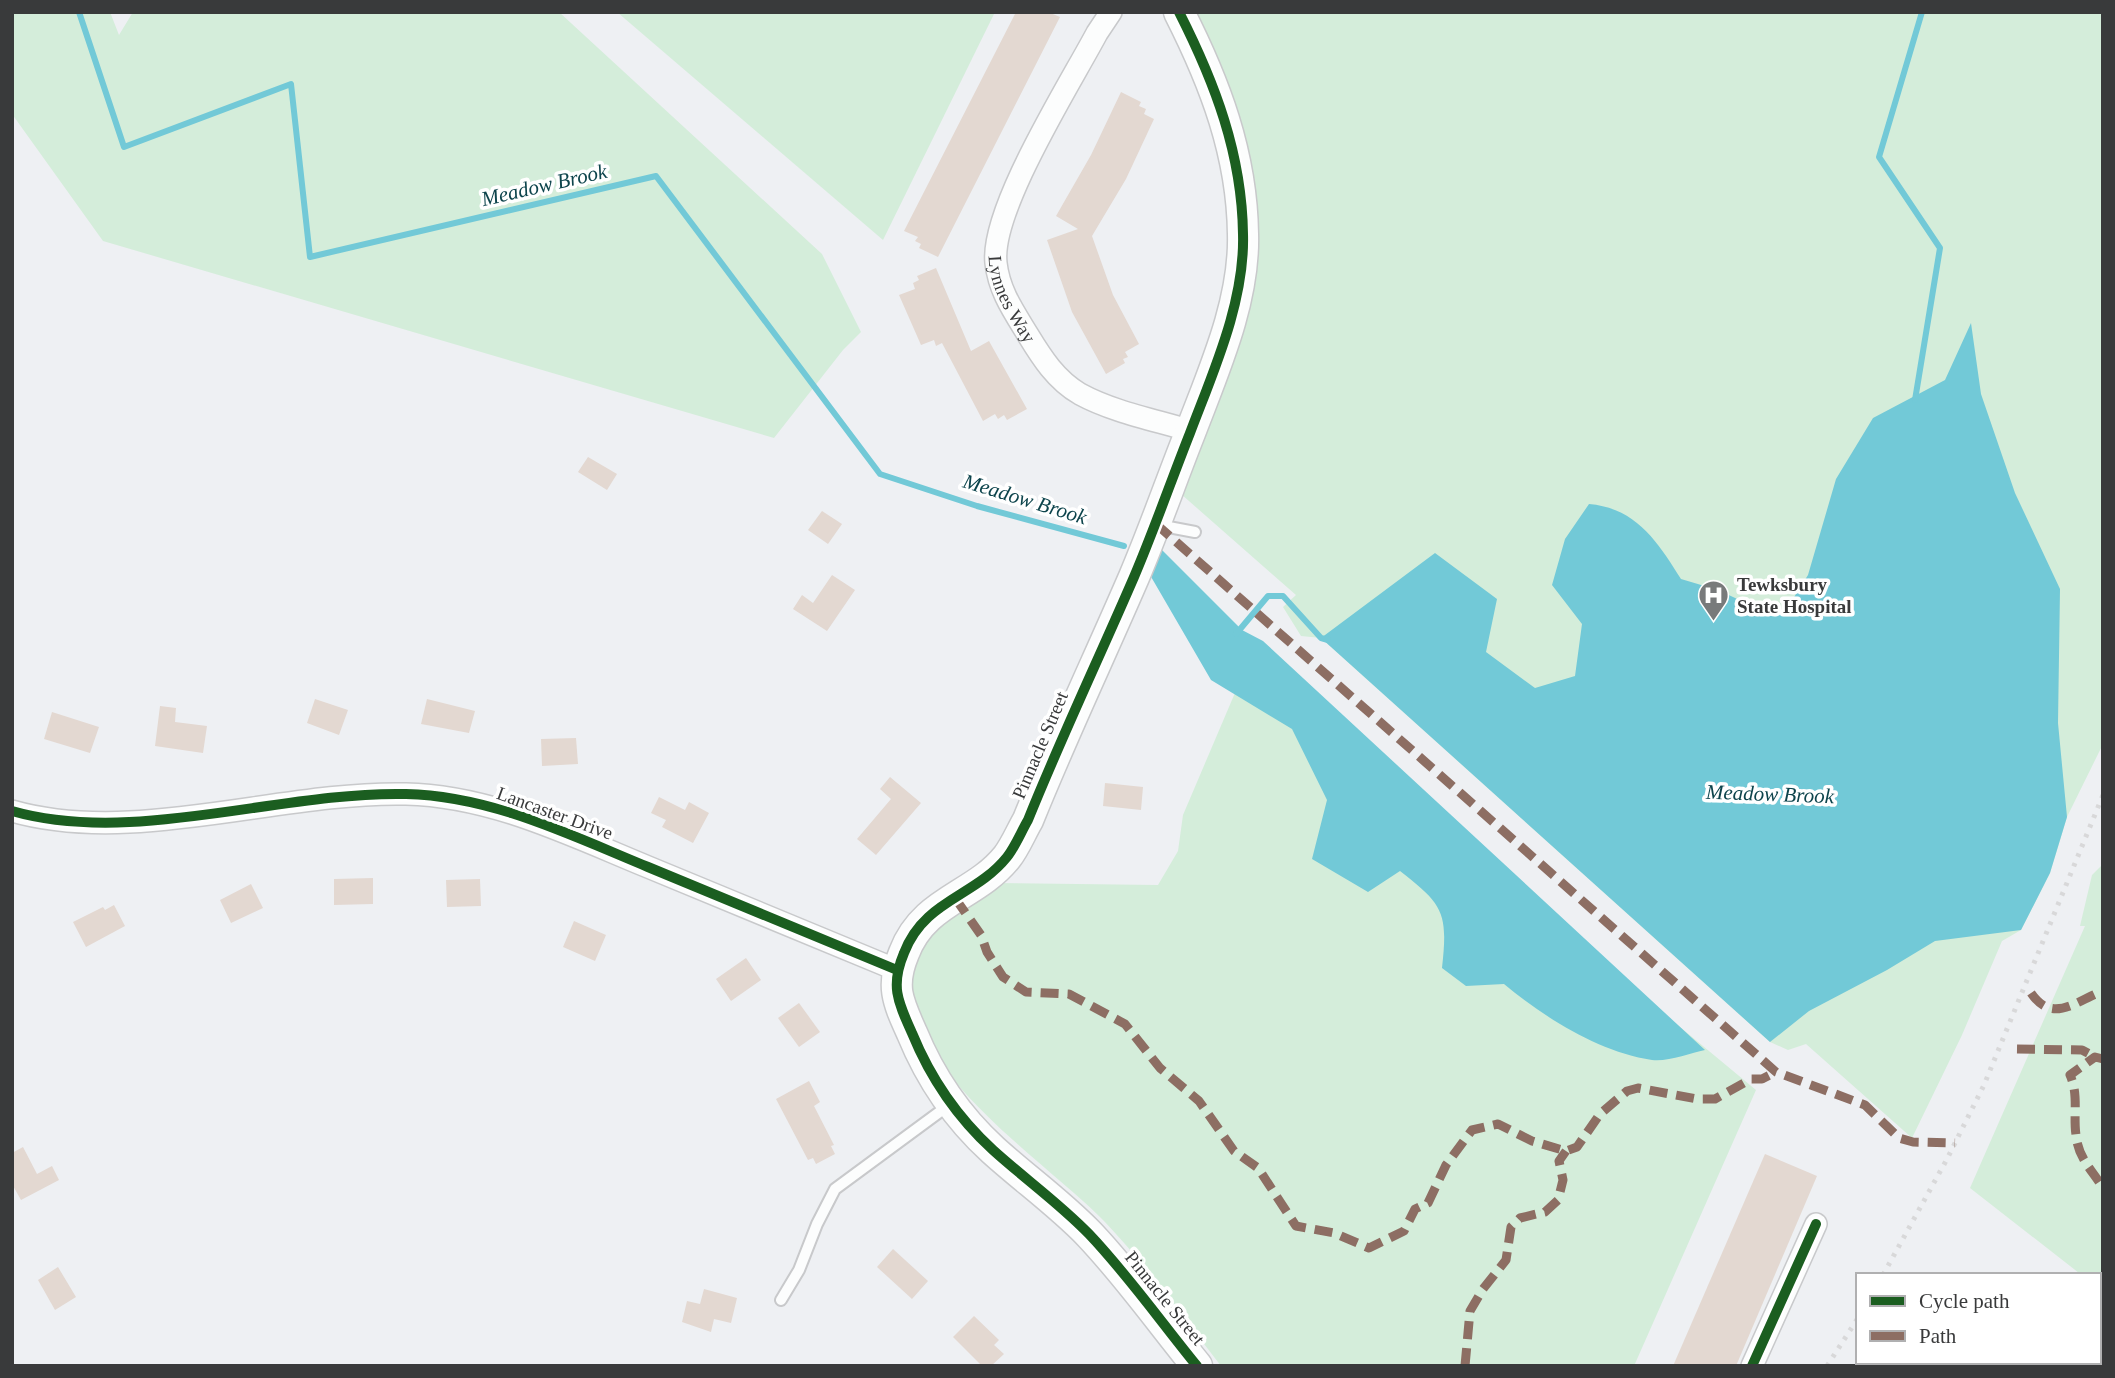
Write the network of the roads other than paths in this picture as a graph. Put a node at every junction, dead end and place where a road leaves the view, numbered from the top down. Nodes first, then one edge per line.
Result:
1 (1111, 12) edge
2 (1179, 12) edge
3 (1191, 431) junction
4 (1156, 524) junction
5 (1195, 532) dead end
6 (12, 811) edge
7 (897, 970) junction
8 (951, 1103) junction
9 (1816, 1223) dead end
10 (781, 1300) dead end
11 (1197, 1366) edge
12 (1752, 1366) edge

1 - 3 street, Lynnes Way
2 - 3 street, Pinnacle Street
3 - 4 street, Pinnacle Street
4 - 5 lane
4 - 7 street, Pinnacle Street
6 - 7 street, Lancaster Drive
7 - 8 street, Pinnacle Street
8 - 10 lane
8 - 11 street, Pinnacle Street
9 - 12 street

